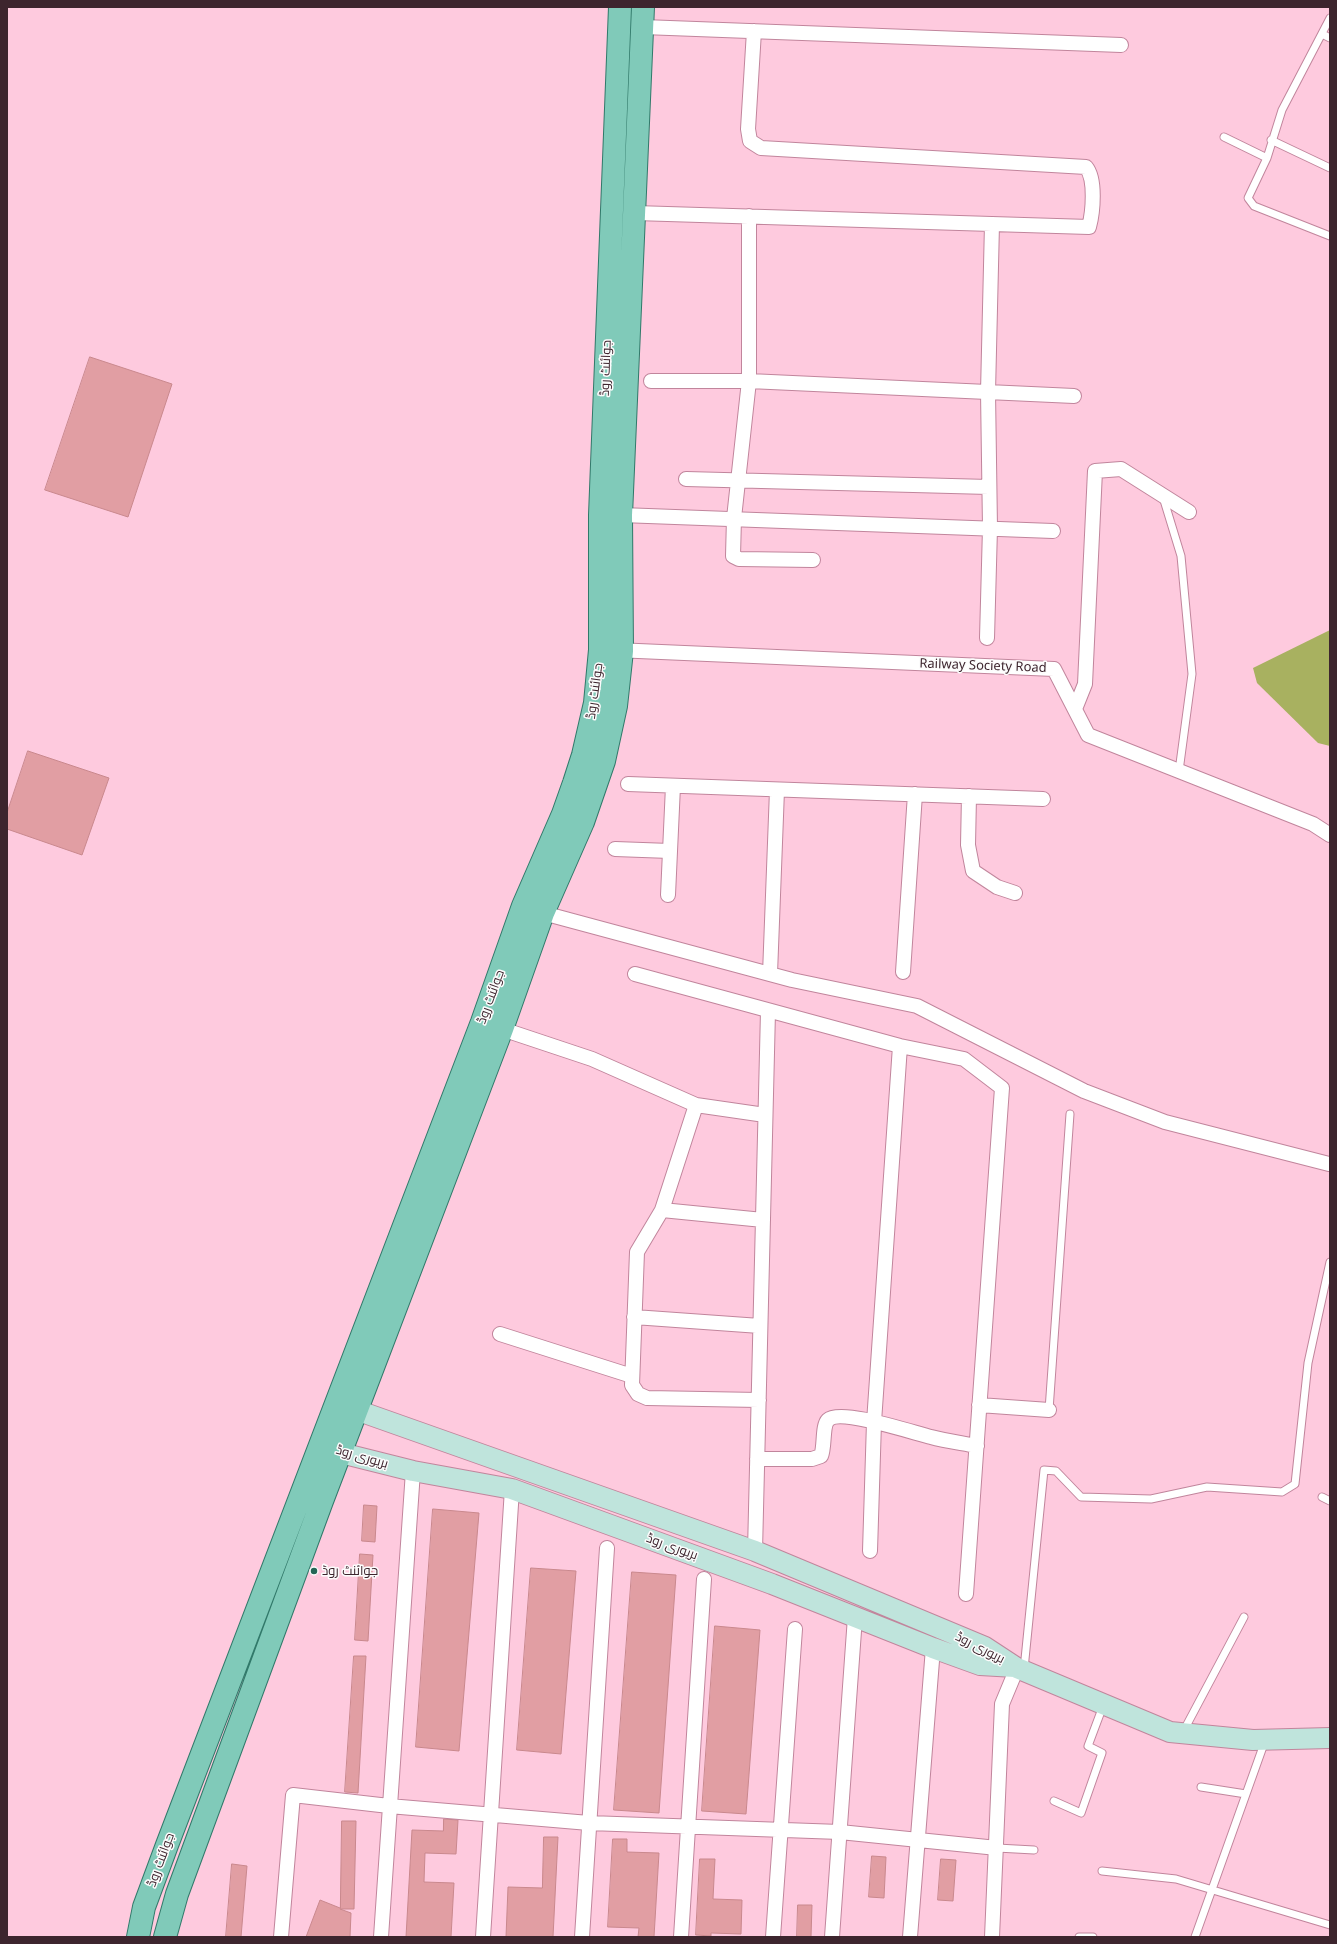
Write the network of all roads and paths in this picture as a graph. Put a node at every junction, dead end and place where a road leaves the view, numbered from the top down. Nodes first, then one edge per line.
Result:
1 (620, 9) edge
2 (643, 15) edge
3 (1330, 18) edge
4 (754, 31) junction
5 (1322, 34) junction
6 (1330, 38) edge
7 (1121, 45) dead end
8 (1224, 137) dead end
9 (1271, 140) junction
10 (1266, 158) junction
11 (1330, 168) edge
12 (635, 213) junction
13 (749, 216) junction
14 (992, 224) junction
15 (1330, 236) edge
16 (650, 381) dead end
17 (749, 381) junction
18 (988, 392) junction
19 (1074, 396) dead end
20 (686, 480) dead end
21 (738, 481) junction
22 (989, 487) junction
23 (1162, 495) junction
24 (1189, 512) dead end
25 (622, 515) junction
26 (734, 518) junction
27 (990, 528) junction
28 (1053, 531) dead end
29 (813, 560) dead end
30 (987, 638) dead end
31 (600, 650) junction
32 (622, 651) junction
33 (1075, 709) junction
34 (1179, 771) junction
35 (628, 784) dead end
36 (673, 786) junction
37 (777, 790) junction
38 (915, 794) junction
39 (969, 796) junction
40 (1043, 799) dead end
41 (1330, 835) edge
42 (615, 849) dead end
43 (670, 851) junction
44 (1015, 893) dead end
45 (668, 895) dead end
46 (543, 913) junction
47 (903, 972) dead end
48 (635, 974) dead end
49 (770, 974) junction
50 (768, 1011) junction
51 (502, 1029) junction
52 (900, 1046) junction
53 (696, 1105) junction
54 (1070, 1114) dead end
55 (765, 1115) junction
56 (1329, 1164) edge
57 (662, 1210) junction
58 (763, 1220) junction
59 (1330, 1262) edge
60 (634, 1317) junction
61 (760, 1326) junction
62 (500, 1334) dead end
63 (632, 1376) junction
64 (759, 1400) junction
65 (336, 1403) junction
66 (979, 1405) junction
67 (357, 1410) junction
68 (1048, 1410) joint
69 (874, 1422) junction
70 (321, 1445) junction
71 (977, 1446) junction
72 (341, 1453) junction
73 (757, 1459) junction
74 (413, 1471) junction
75 (512, 1489) junction
76 (1322, 1497) dead end
77 (1330, 1500) edge
78 (607, 1548) dead end
79 (755, 1550) junction
80 (870, 1551) dead end
81 (704, 1579) dead end
82 (966, 1594) dead end
83 (855, 1617) junction
84 (1244, 1617) dead end
85 (795, 1629) dead end
86 (933, 1648) junction
87 (1020, 1669) junction
88 (1104, 1704) junction
89 (1182, 1733) junction
90 (1330, 1738) edge
91 (1266, 1740) junction
92 (1201, 1787) dead end
93 (1246, 1794) junction
94 (1054, 1801) dead end
95 (389, 1806) junction
96 (490, 1814) junction
97 (589, 1823) junction
98 (689, 1825) junction
99 (781, 1830) junction
100 (840, 1832) junction
101 (918, 1841) junction
102 (997, 1848) junction
103 (1034, 1850) dead end
104 (1102, 1871) dead end
105 (1212, 1891) junction
106 (1330, 1925) edge
107 (138, 1937) edge
108 (165, 1937) edge
109 (281, 1937) edge
110 (381, 1937) edge
111 (483, 1937) edge
112 (582, 1937) edge
113 (681, 1937) edge
114 (773, 1937) edge
115 (832, 1937) edge
116 (910, 1937) edge
117 (992, 1937) edge
118 (1079, 1937) edge
119 (1093, 1937) edge
120 (1195, 1937) edge

1 - 31 main road, جوائنٹ روڈ
2 - 4 street
2 - 12 main road, جوائنٹ روڈ
3 - 5 lane
4 - 7 street
4 - 14 street
5 - 6 lane
5 - 9 lane
8 - 10 lane
9 - 10 lane
9 - 11 lane
10 - 15 lane
12 - 13 street
12 - 25 main road, جوائنٹ روڈ
13 - 14 street
13 - 17 street
14 - 18 street
16 - 17 street
17 - 18 street
17 - 21 street
18 - 19 street
18 - 22 street
20 - 21 street
21 - 22 street
21 - 26 street
22 - 27 street
23 - 24 street
23 - 33 street
23 - 34 lane
25 - 26 street
25 - 32 main road, جوائنٹ روڈ
26 - 27 street
26 - 29 street
27 - 28 street
27 - 30 street
31 - 32 street, Railway Society Road
31 - 65 main road, جوائنٹ روڈ
32 - 33 street, Railway Society Road
32 - 46 main road, جوائنٹ روڈ
33 - 34 street, Railway Society Road
34 - 41 street, Railway Society Road
35 - 36 street
36 - 37 street
36 - 43 street
37 - 38 street
37 - 49 street
38 - 39 street
38 - 47 street
39 - 40 street
39 - 44 street
42 - 43 street
43 - 45 street
46 - 49 street
46 - 51 main road, جوائنٹ روڈ
48 - 50 street
49 - 56 street
50 - 52 street
50 - 55 street
51 - 53 street
51 - 67 main road, جوائنٹ روڈ
52 - 66 street
52 - 69 street
53 - 55 street
53 - 57 street
54 - 68 lane
55 - 58 street
57 - 58 street
57 - 60 street
58 - 61 street
59 - 87 lane
60 - 61 street
60 - 63 street
61 - 64 street
62 - 63 street
63 - 64 street
64 - 73 street
65 - 67 main road, بریوری روڈ
65 - 70 main road, جوائنٹ روڈ
66 - 68 street
66 - 71 street
67 - 72 main road, جوائنٹ روڈ
67 - 79 main road, بریوری روڈ
69 - 71 street
69 - 73 street
69 - 80 street
70 - 72 main road, بریوری روڈ
70 - 107 main road, جوائنٹ روڈ
71 - 82 street
72 - 74 main road, بریوری روڈ
72 - 108 main road, جوائنٹ روڈ
73 - 79 street
74 - 75 main road, بریوری روڈ
74 - 95 street
75 - 83 main road, بریوری روڈ
75 - 96 street
76 - 77 lane
78 - 97 street
79 - 87 main road, بریوری روڈ
81 - 98 street
83 - 86 main road, بریوری روڈ
83 - 100 street
84 - 89 lane
85 - 99 street
86 - 87 main road, بریوری روڈ
86 - 101 street
87 - 88 main road, بریوری روڈ
87 - 102 street
88 - 89 main road, بریوری روڈ
88 - 94 lane
89 - 91 main road, بریوری روڈ
90 - 91 main road, بریوری روڈ
91 - 93 lane
92 - 93 lane
93 - 105 lane
95 - 96 street
95 - 109 street
95 - 110 street
96 - 97 street
96 - 111 street
97 - 98 street
97 - 112 street
98 - 99 street
98 - 113 street
99 - 100 street
99 - 114 street
100 - 101 street
100 - 115 street
101 - 102 street
101 - 116 street
102 - 103 lane
102 - 117 street
104 - 105 lane
105 - 106 lane
105 - 120 lane
118 - 119 lane

